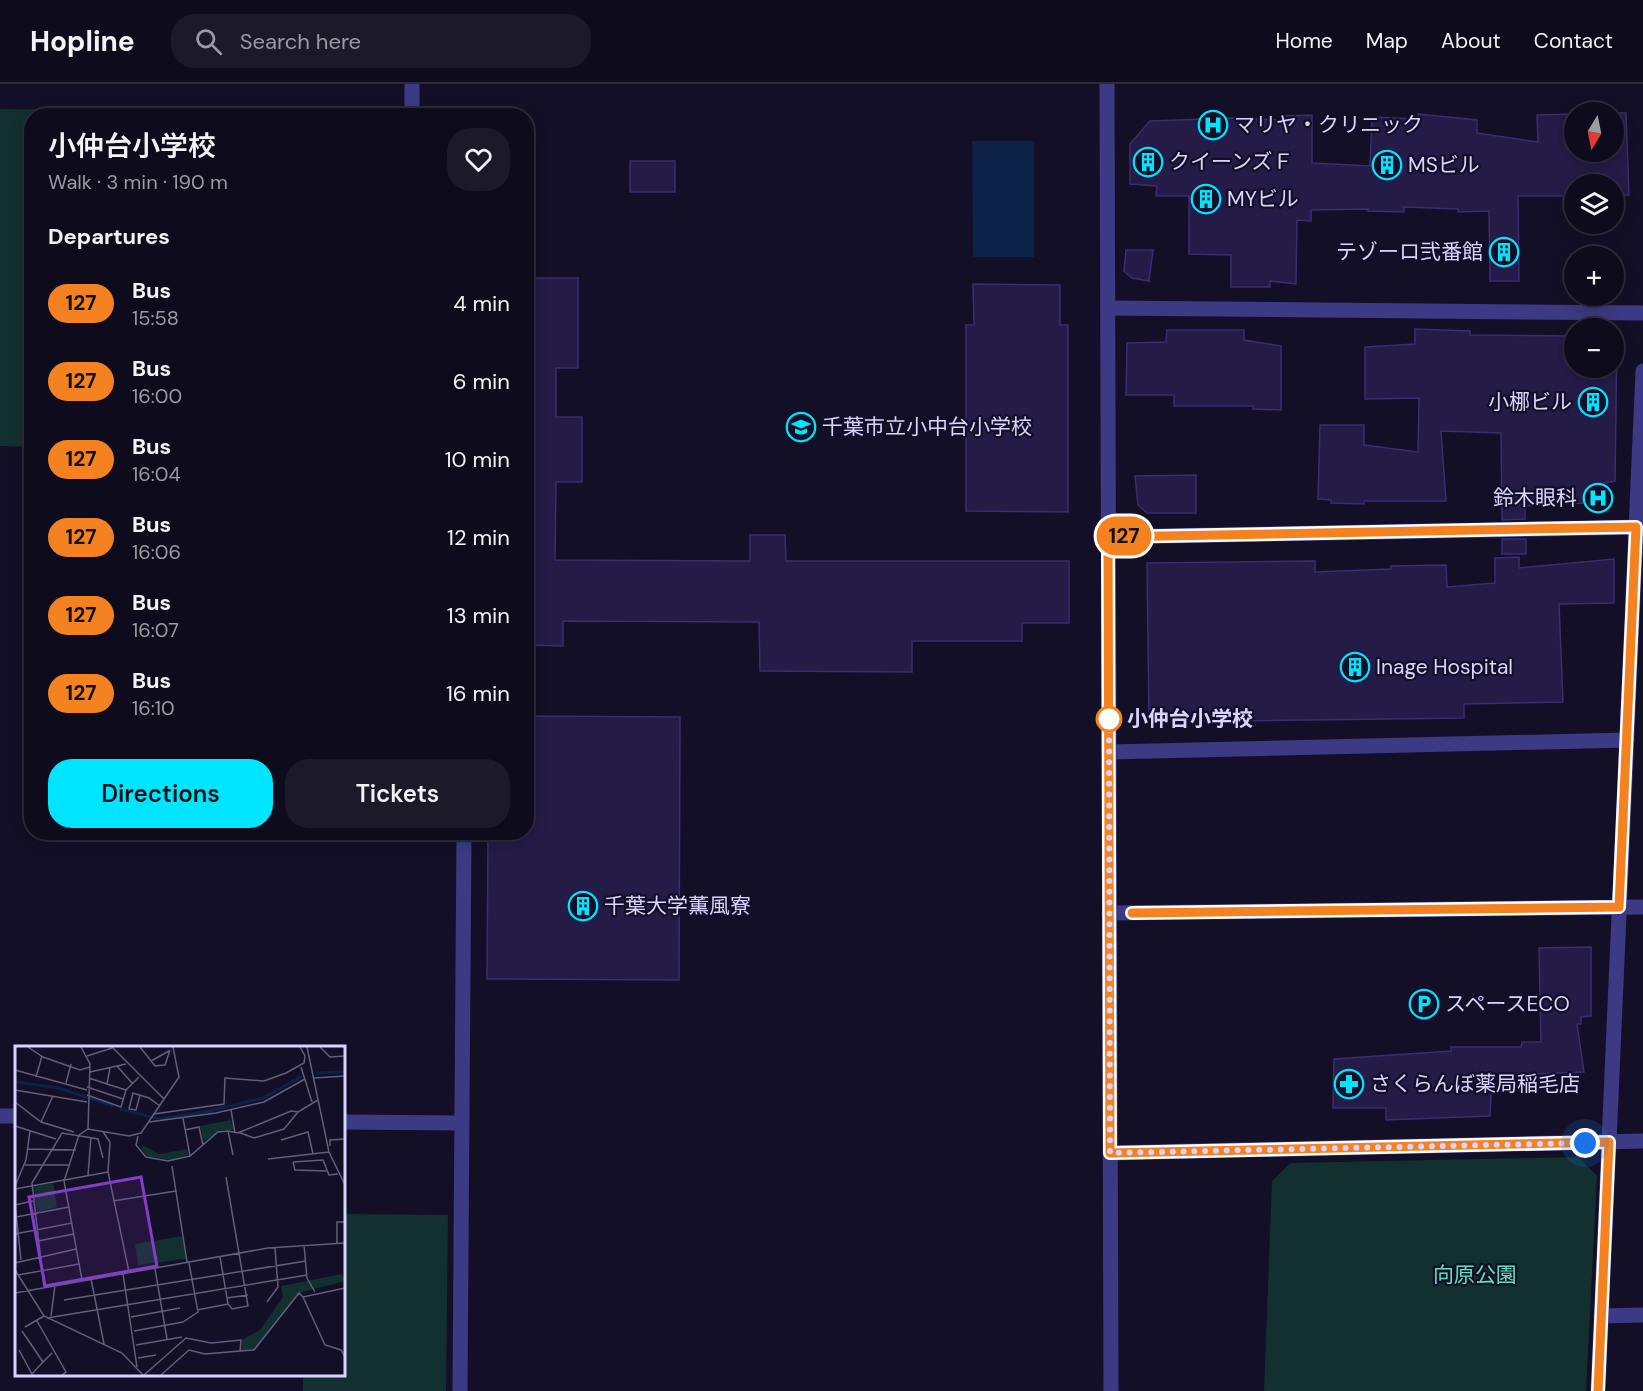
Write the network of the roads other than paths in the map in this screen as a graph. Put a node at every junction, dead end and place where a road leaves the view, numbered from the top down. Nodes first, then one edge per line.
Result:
1 (412, 84) edge
2 (1107, 84) edge
3 (412, 108) edge
4 (1108, 308) junction
5 (1643, 313) edge
6 (1643, 371) edge
7 (1640, 527) edge
8 (1108, 537) junction
9 (1627, 740) junction
10 (1109, 752) junction
11 (464, 840) edge
12 (1619, 907) junction
13 (1643, 907) edge
14 (1109, 913) junction
15 (345, 1122) edge
16 (461, 1124) junction
17 (1609, 1142) junction
18 (1643, 1142) edge
19 (1110, 1153) junction
20 (1643, 1315) edge
21 (1602, 1316) junction
22 (460, 1391) edge
23 (1111, 1391) edge
24 (1598, 1391) edge

1 - 3 street
2 - 4 street
4 - 5 street
4 - 8 street
6 - 7 street
7 - 8 street
7 - 9 street
8 - 10 street
9 - 10 street
9 - 12 street
10 - 14 street
11 - 16 street
12 - 13 street
12 - 14 street
12 - 17 street
14 - 19 street
15 - 16 street
16 - 22 street
17 - 18 street
17 - 19 street
17 - 21 street
19 - 23 street
20 - 21 street
21 - 24 street

